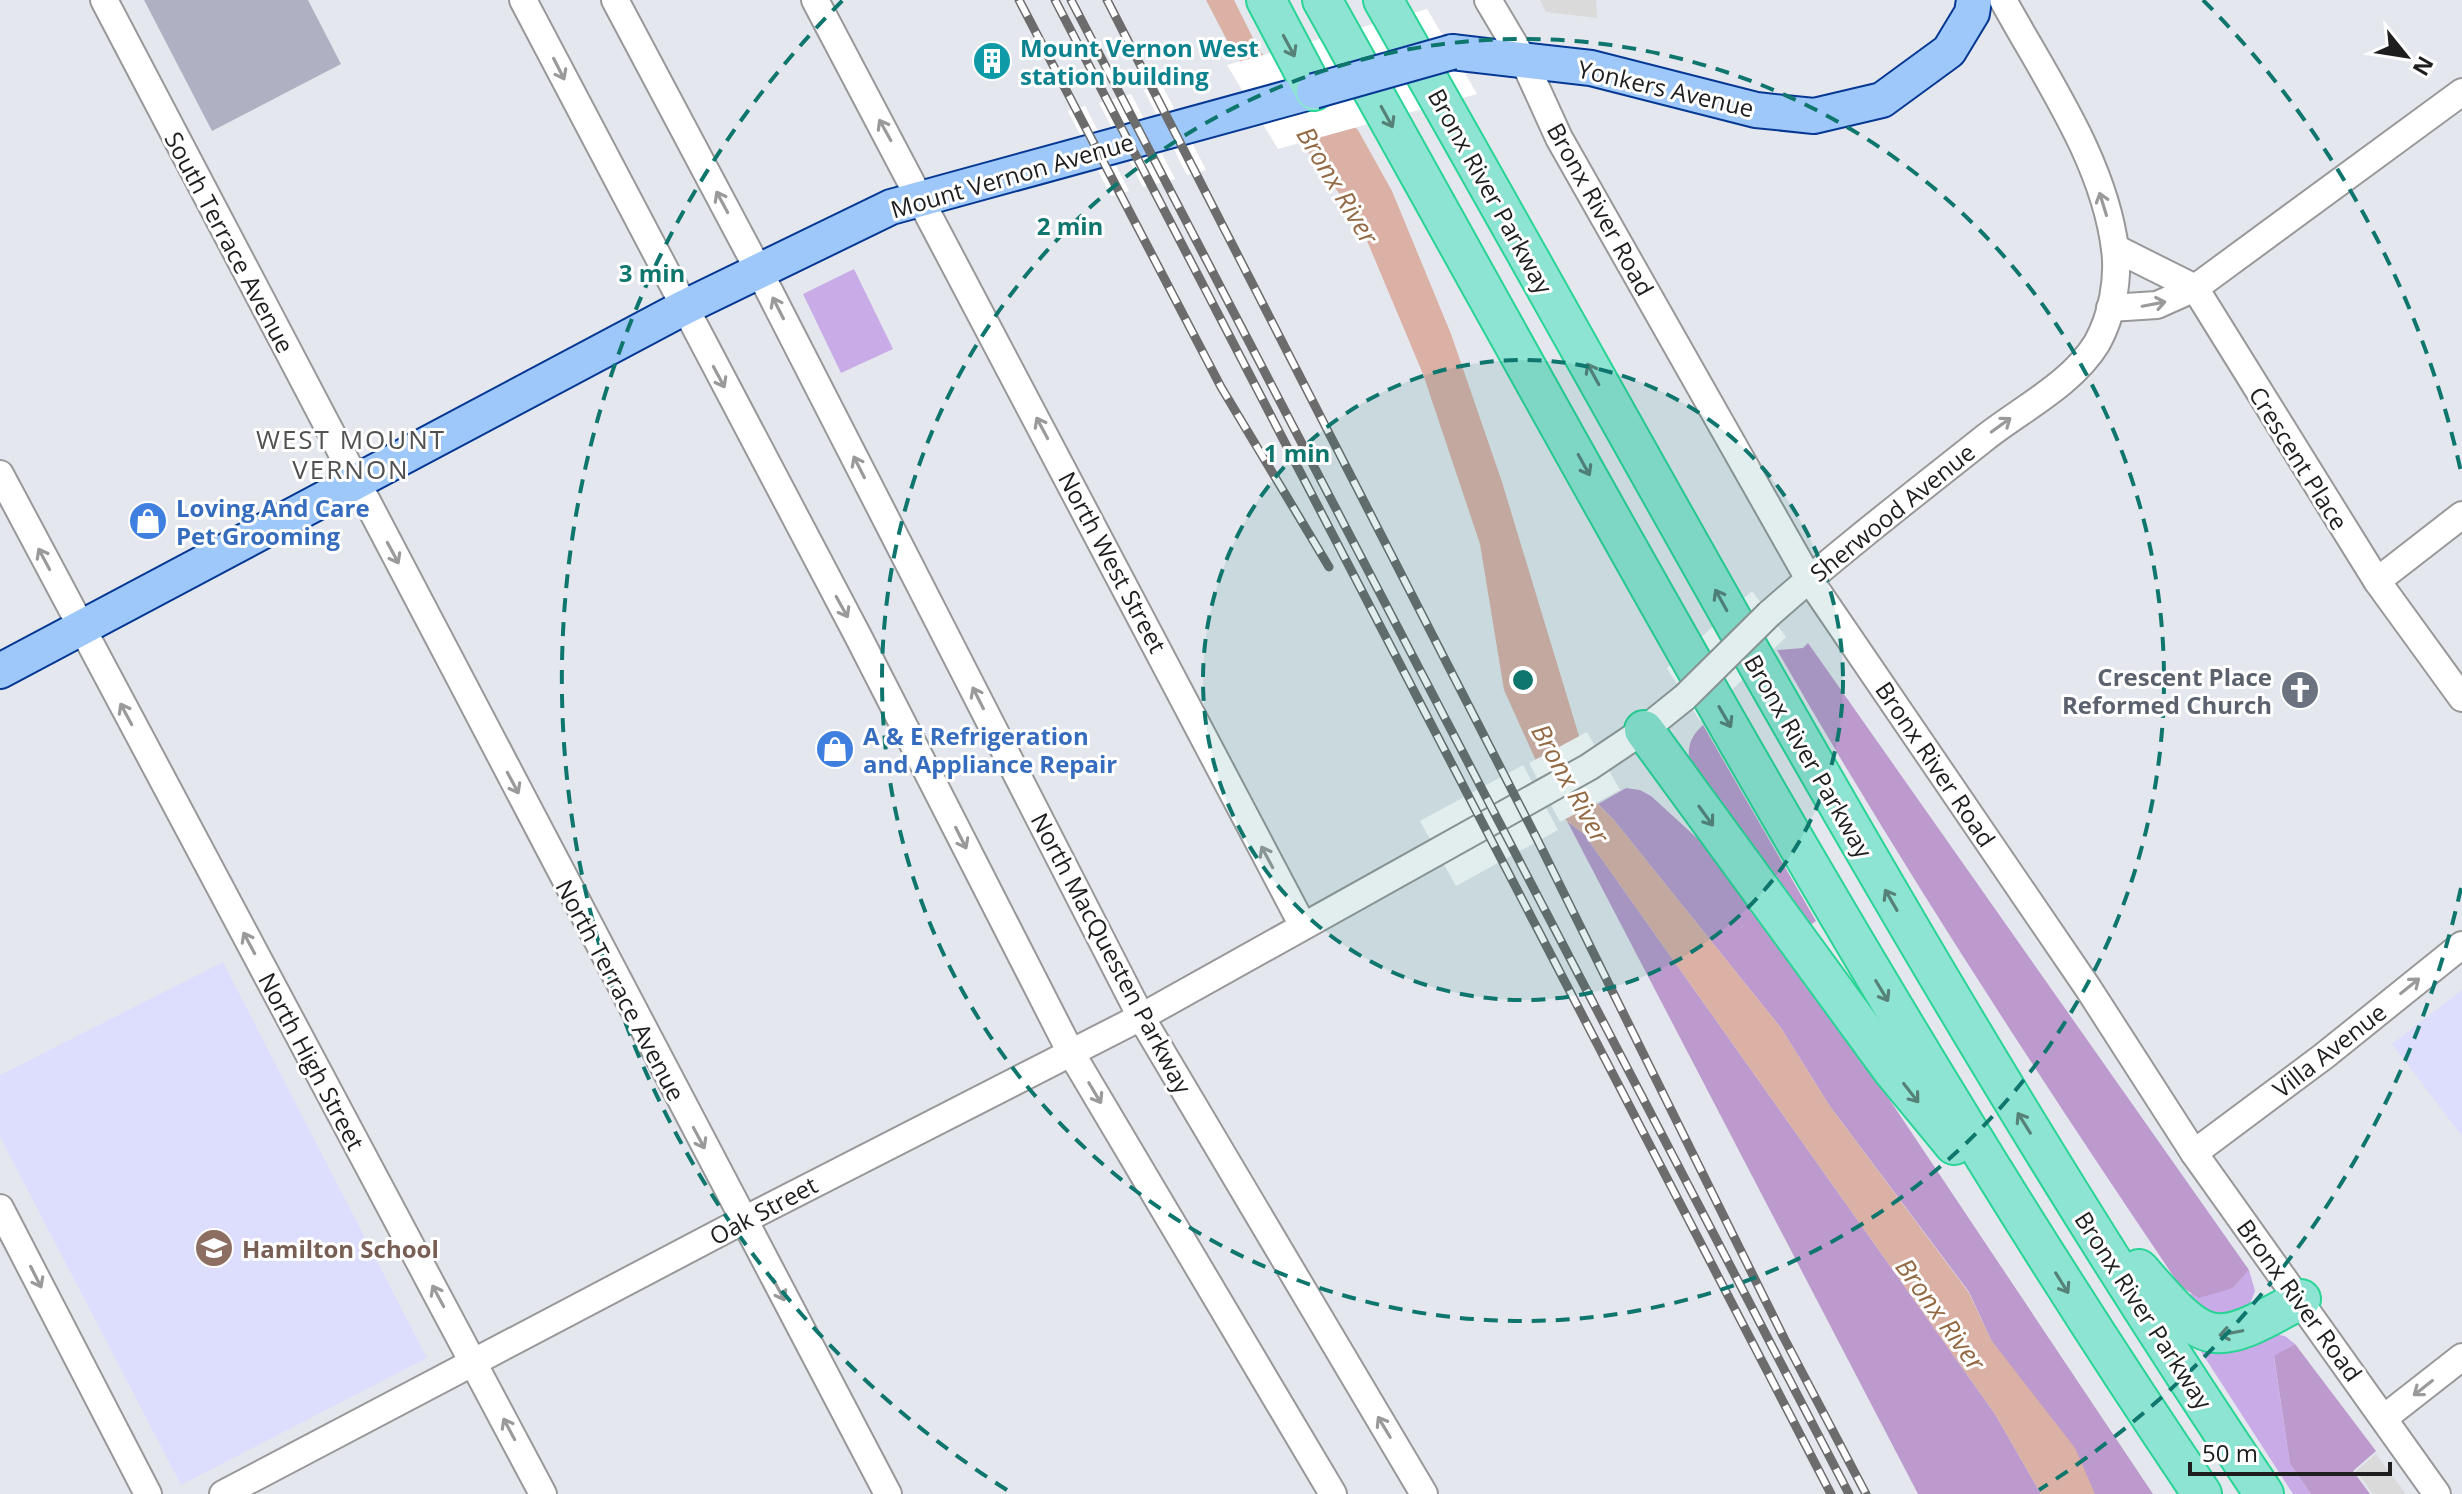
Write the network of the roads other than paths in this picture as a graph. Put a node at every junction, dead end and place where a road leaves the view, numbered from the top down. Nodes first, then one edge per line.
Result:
1 (104, 0) edge
2 (523, 0) edge
3 (615, 0) edge
4 (815, 0) edge
5 (1266, 0) edge
6 (1322, 0) edge
7 (1383, 0) edge
8 (1488, 0) edge
9 (1974, 0) edge
10 (2003, 0) edge
11 (1523, 59) junction
12 (1314, 91) junction
13 (2462, 92) edge
14 (922, 199) junction
15 (2115, 248) junction
16 (759, 271) junction
17 (2195, 288) junction
18 (683, 308) junction
19 (2110, 308) junction
20 (0, 474) edge
21 (356, 484) junction
22 (2462, 515) edge
23 (1809, 579) junction
24 (2377, 581) junction
25 (80, 628) junction
26 (0, 671) edge
27 (2462, 698) edge
28 (1644, 730) junction
29 (1303, 926) junction
30 (2462, 945) edge
31 (1141, 1017) junction
32 (1070, 1051) junction
33 (2194, 1153) junction
34 (2054, 1170) junction
35 (0, 1208) edge
36 (2021, 1217) junction
37 (742, 1221) junction
38 (2301, 1299) junction
39 (2462, 1357) edge
40 (475, 1365) junction
41 (2384, 1418) junction
42 (148, 1494) edge
43 (223, 1494) edge
44 (543, 1494) edge
45 (888, 1494) edge
46 (1333, 1494) edge
47 (1424, 1494) edge
48 (2202, 1494) edge
49 (2264, 1494) edge
50 (2437, 1494) edge

1 - 21 street, South Terrace Avenue
2 -> 18 street
16 -> 3 street, North MacQuesten Parkway
14 -> 4 street, North West Street
5 -> 12 highway
6 -> 36 highway
34 -> 7 highway, Bronx River Parkway
8 - 11 street, Bronx River Road
9 - 11 main road, Yonkers Avenue
15 -> 10 street
11 - 12 main road, Yonkers Avenue, bridge
11 - 23 street, Bronx River Road
12 - 14 main road, Mount Vernon Avenue
13 - 17 street
14 - 16 main road, Mount Vernon Avenue
29 -> 14 street, North West Street
15 - 17 street
15 - 19 street
16 - 18 main road, Mount Vernon Avenue
31 -> 16 street, North MacQuesten Parkway
19 -> 17 street
17 - 24 street, Crescent Place
18 - 21 main road, Mount Vernon Avenue
18 -> 32 street
23 -> 19 street, Sherwood Avenue
25 -> 20 street, North High Street
21 - 25 main road, Mount Vernon Avenue
21 -> 37 street, North Terrace Avenue
22 - 24 street
23 - 28 street, Sherwood Avenue, bridge
23 - 33 street, Bronx River Road
24 - 27 street, Crescent Place
25 - 26 main road, Mount Vernon Avenue
40 -> 25 street, North High Street
28 - 29 street, Sherwood Avenue
28 -> 36 highway
29 - 31 street, Oak Street
33 -> 30 street, Villa Avenue
31 - 32 street, Oak Street
47 -> 31 street, North MacQuesten Parkway
32 - 37 street, Oak Street
32 -> 46 street
33 - 38 street, Bronx River Road
38 -> 34 highway
34 - 49 highway, Bronx River Parkway
35 -> 42 street
36 -> 48 highway
37 - 40 street, Oak Street
37 -> 45 street, North Terrace Avenue
38 - 41 street, Bronx River Road
39 -> 41 street
40 - 43 street, Oak Street
44 -> 40 street, North High Street
41 - 50 street, Bronx River Road

